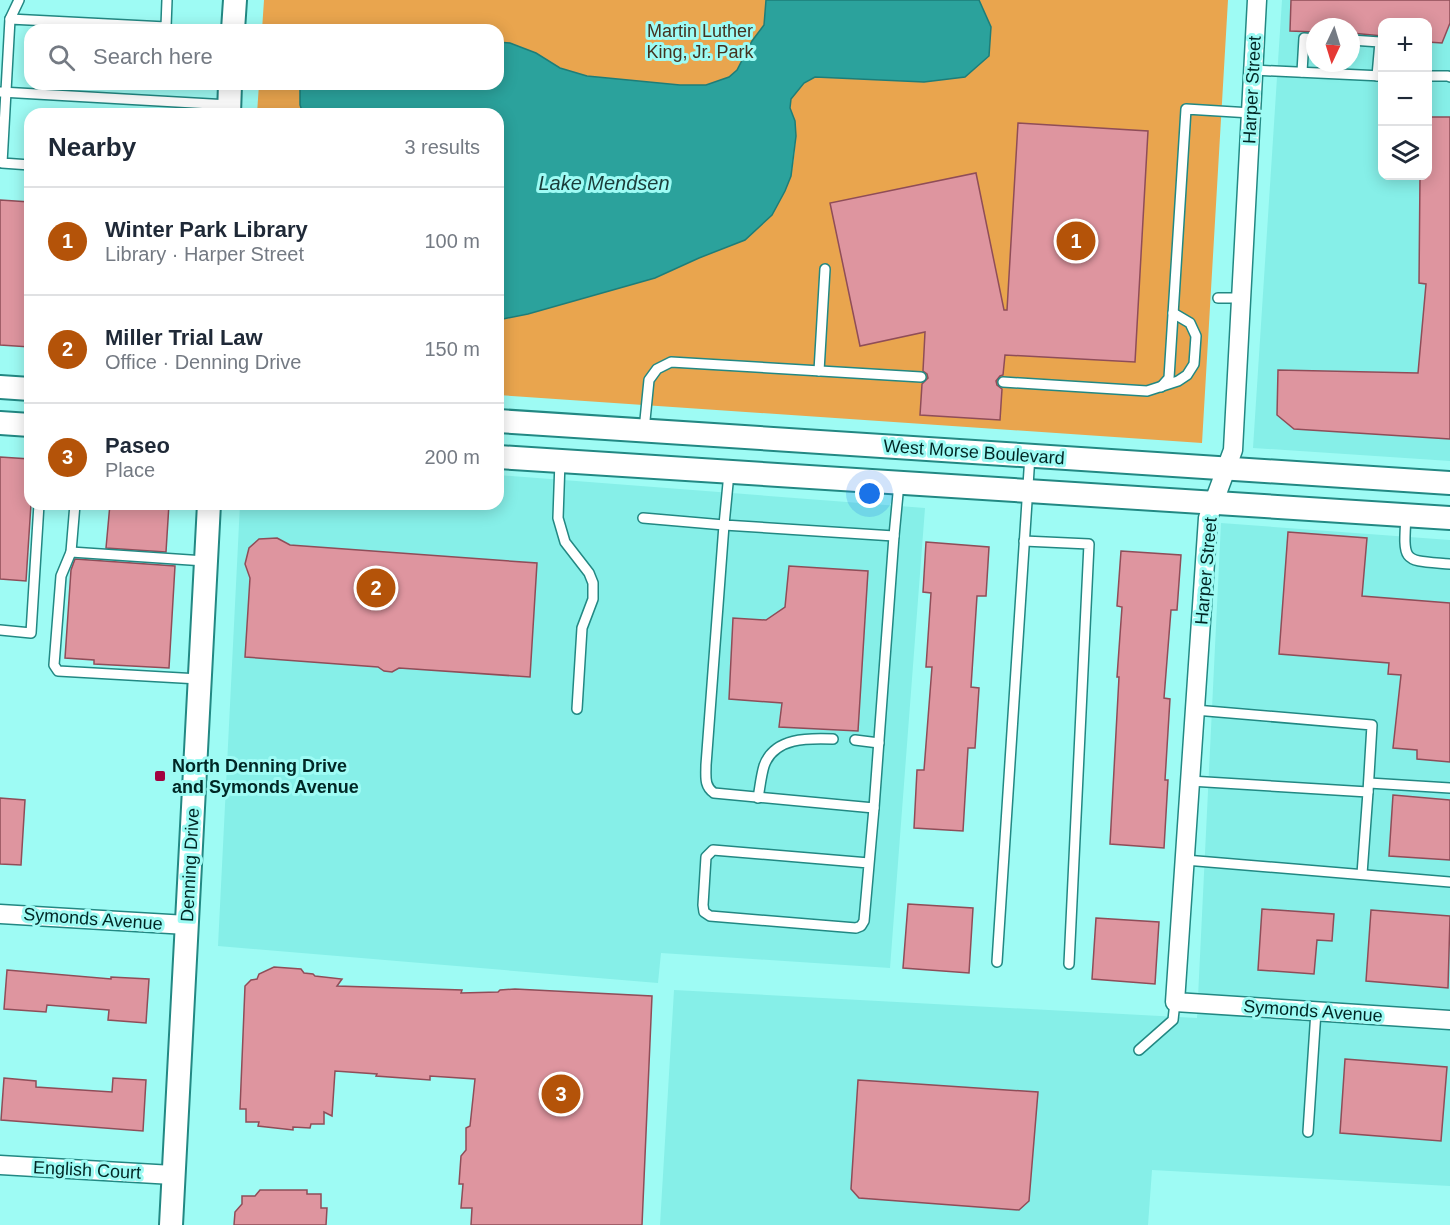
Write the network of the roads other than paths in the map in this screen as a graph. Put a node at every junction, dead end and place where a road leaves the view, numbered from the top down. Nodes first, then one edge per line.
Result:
1 (19, 0) edge
2 (167, 0) edge
3 (235, 0) edge
4 (1257, 0) edge
5 (10, 18) junction
6 (114, 24) edge
7 (166, 24) edge
8 (233, 24) edge
9 (1306, 38) edge
10 (1360, 41) edge
11 (1253, 70) junction
12 (1302, 72) junction
13 (1380, 72) edge
14 (1449, 75) edge
15 (1378, 76) edge
16 (1432, 76) edge
17 (3, 92) edge
18 (229, 101) edge
19 (1251, 113) junction
20 (24, 165) edge
21 (825, 269) dead end
22 (1218, 298) dead end
23 (1241, 298) junction
24 (1173, 313) junction
25 (819, 371) junction
26 (921, 377) dead end
27 (1003, 382) dead end
28 (0, 387) edge
29 (1161, 387) junction
30 (24, 389) edge
31 (504, 421) edge
32 (0, 423) edge
33 (24, 425) edge
34 (644, 430) junction
35 (1030, 455) junction
36 (504, 457) edge
37 (560, 460) junction
38 (641, 466) junction
39 (1226, 468) junction
40 (729, 472) junction
41 (898, 483) junction
42 (1450, 483) edge
43 (1027, 491) junction
44 (1213, 503) junction
45 (39, 510) edge
46 (74, 510) edge
47 (209, 510) edge
48 (1406, 516) junction
49 (643, 518) dead end
50 (1450, 518) edge
51 (724, 525) junction
52 (894, 536) junction
53 (1024, 541) junction
54 (71, 552) junction
55 (205, 561) junction
56 (1450, 564) edge
57 (0, 630) edge
58 (199, 679) junction
59 (577, 710) dead end
60 (1195, 710) junction
61 (833, 739) dead end
62 (855, 740) dead end
63 (879, 743) junction
64 (1190, 781) junction
65 (1368, 787) junction
66 (1450, 788) edge
67 (758, 798) junction
68 (874, 808) junction
69 (1185, 860) junction
70 (869, 863) junction
71 (1362, 874) junction
72 (1450, 882) edge
73 (0, 914) edge
74 (187, 925) junction
75 (997, 962) dead end
76 (1069, 964) dead end
77 (1175, 1002) junction
78 (1316, 1011) junction
79 (1450, 1020) edge
80 (1139, 1050) dead end
81 (1308, 1132) dead end
82 (0, 1165) edge
83 (173, 1175) junction
84 (171, 1225) edge

1 - 5 lane
2 - 7 lane
3 - 8 street
4 - 11 street, Harper Street
5 - 6 lane
5 - 17 lane
9 - 12 lane
10 - 13 lane
11 - 12 lane
11 - 19 street, Harper Street
12 - 15 lane
14 - 16 lane
17 - 18 lane
17 - 20 lane
19 - 23 street, Harper Street
19 - 24 lane
21 - 25 lane
22 - 23 lane
23 - 39 street, Harper Street
24 - 29 lane
24 - 29 lane
25 - 26 lane
25 - 34 lane
27 - 29 lane
28 - 30 street
31 - 34 street, West Morse Boulevard
32 - 33 street
34 - 35 street, West Morse Boulevard
34 - 38 street
35 - 39 street, West Morse Boulevard
35 - 43 lane
36 - 37 street, West Morse Boulevard
37 - 38 street, West Morse Boulevard
37 - 59 lane
38 - 40 street, West Morse Boulevard
39 - 42 street, West Morse Boulevard
39 - 44 street, Harper Street
40 - 41 street, West Morse Boulevard
40 - 51 lane
41 - 43 street, West Morse Boulevard
41 - 52 lane
43 - 44 street, West Morse Boulevard
43 - 53 lane
44 - 48 street, West Morse Boulevard
44 - 60 street, Harper Street
45 - 57 lane
46 - 54 lane
47 - 55 street, Denning Drive
48 - 50 street, West Morse Boulevard
48 - 56 lane
49 - 51 lane
51 - 52 lane
51 - 67 lane
52 - 63 lane
53 - 75 lane
53 - 76 lane
54 - 55 lane
54 - 58 lane
55 - 58 street, Denning Drive
58 - 74 street, Denning Drive
60 - 64 street, Harper Street
60 - 65 lane
61 - 67 lane
62 - 63 lane
63 - 68 lane
64 - 65 lane
64 - 69 street, Harper Street
65 - 66 lane
65 - 71 lane
67 - 68 lane
68 - 70 lane
69 - 71 lane
69 - 77 street, Harper Street
70 - 70 lane
71 - 72 lane
73 - 74 street, Symonds Avenue
74 - 83 street, Denning Drive
77 - 78 street, Symonds Avenue
77 - 80 lane
78 - 79 street, Symonds Avenue
78 - 81 lane
82 - 83 street, English Court
83 - 84 street, Denning Drive

